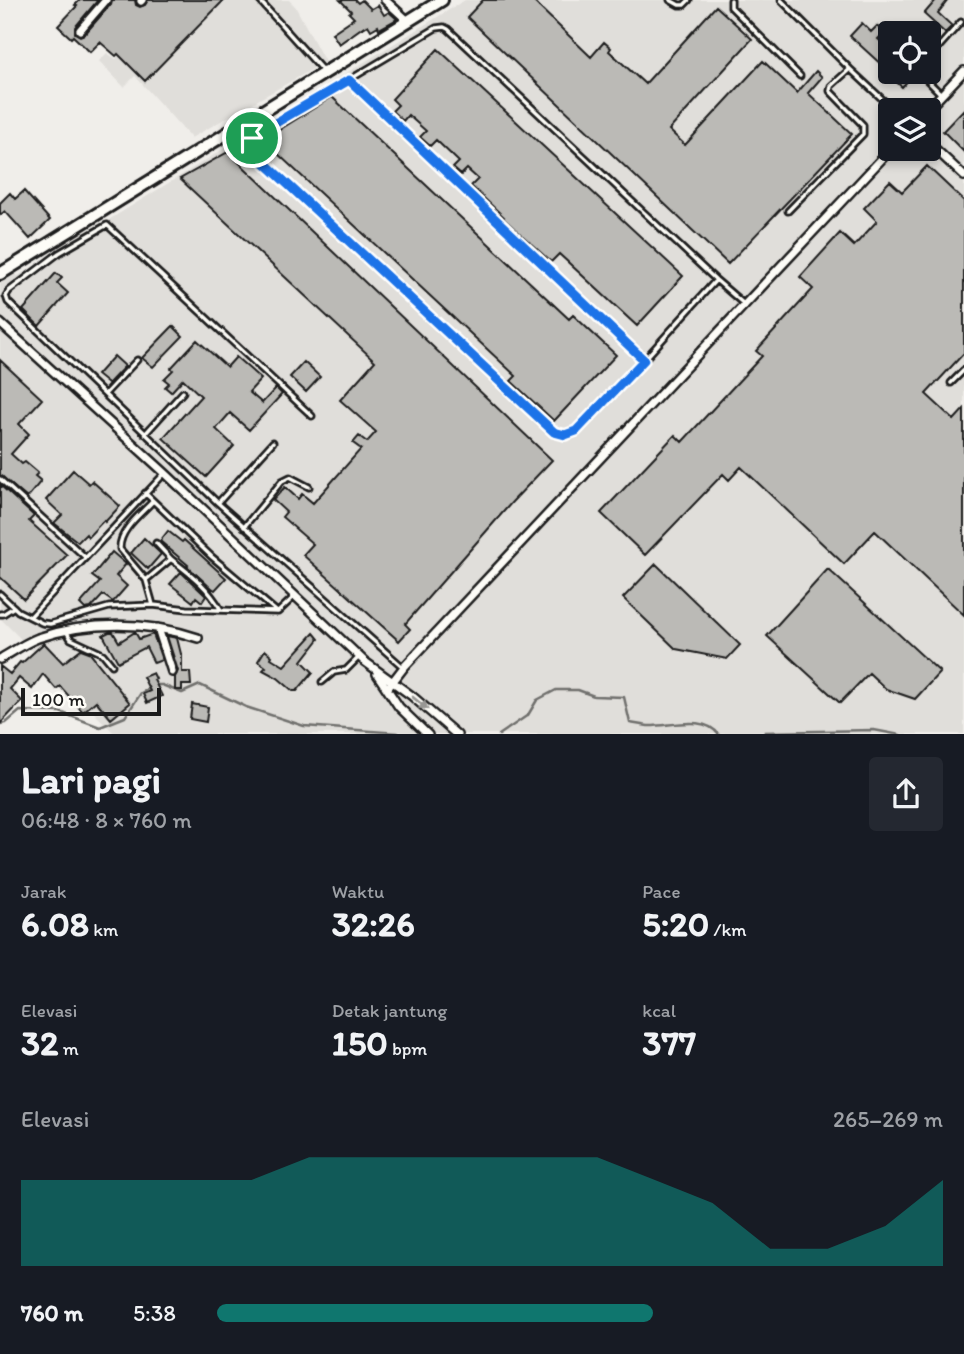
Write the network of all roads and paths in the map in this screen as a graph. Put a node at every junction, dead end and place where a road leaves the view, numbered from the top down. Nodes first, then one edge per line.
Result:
1 (106, 0) edge
2 (259, 0) edge
3 (385, 0) edge
4 (442, 0) edge
5 (670, 0) edge
6 (689, 0) edge
7 (730, 0) edge
8 (781, 0) edge
9 (408, 22) junction
10 (961, 22) dead end
11 (80, 30) dead end
12 (941, 44) edge
13 (850, 69) junction
14 (964, 71) edge
15 (325, 73) junction
16 (800, 76) dead end
17 (349, 80) junction
18 (931, 84) edge
19 (942, 95) junction
20 (881, 98) edge
21 (939, 98) edge
22 (941, 154) edge
23 (880, 161) edge
24 (964, 176) edge
25 (788, 211) dead end
26 (1, 272) edge
27 (716, 280) junction
28 (745, 304) junction
29 (0, 323) edge
30 (137, 360) dead end
31 (644, 360) junction
32 (964, 370) edge
33 (951, 383) dead end
34 (183, 392) dead end
35 (105, 394) junction
36 (312, 416) dead end
37 (145, 434) junction
38 (273, 442) dead end
39 (165, 473) junction
40 (0, 479) edge
41 (309, 487) dead end
42 (145, 493) junction
43 (153, 501) junction
44 (218, 503) junction
45 (244, 527) junction
46 (156, 543) dead end
47 (85, 557) junction
48 (171, 559) junction
49 (146, 580) junction
50 (0, 594) edge
51 (295, 596) junction
52 (153, 605) junction
53 (14, 607) junction
54 (221, 610) junction
55 (278, 612) junction
56 (0, 614) edge
57 (30, 617) junction
58 (158, 628) junction
59 (65, 631) junction
60 (198, 638) dead end
61 (360, 657) junction
62 (0, 659) edge
63 (112, 665) dead end
64 (404, 667) junction
65 (172, 672) dead end
66 (322, 682) dead end
67 (389, 685) junction
68 (428, 734) edge
69 (457, 734) edge

1 - 11 street
2 - 15 lane
3 - 9 street
4 - 9 street
5 - 6 lane
7 - 16 lane
8 - 13 lane
9 - 15 street
10 - 12 lane
13 - 20 lane
13 - 25 lane
14 - 19 street
15 - 26 street
17 - 27 lane
17 - 31 lane
17 - 31 lane
18 - 19 lane
19 - 21 street
22 - 24 street
23 - 28 street
27 - 28 lane
27 - 31 lane
28 - 64 street
29 - 39 street
30 - 35 lane
32 - 33 lane
34 - 37 lane
35 - 36 lane
35 - 37 lane
37 - 44 lane
38 - 44 lane
39 - 42 lane
39 - 51 street
40 - 47 lane
41 - 45 lane
42 - 43 lane
42 - 47 lane
43 - 49 lane
43 - 55 lane
44 - 45 lane
45 - 64 lane
46 - 48 lane
47 - 57 lane
48 - 49 lane
48 - 54 lane
49 - 52 lane
50 - 53 lane
51 - 55 lane
51 - 61 street
52 - 54 lane
52 - 57 lane
53 - 56 lane
53 - 57 lane
54 - 55 lane
58 - 59 street
58 - 60 street
58 - 65 street
59 - 62 street
59 - 63 lane
61 - 66 lane
61 - 67 street
64 - 67 street
67 - 68 street
67 -> 69 street

